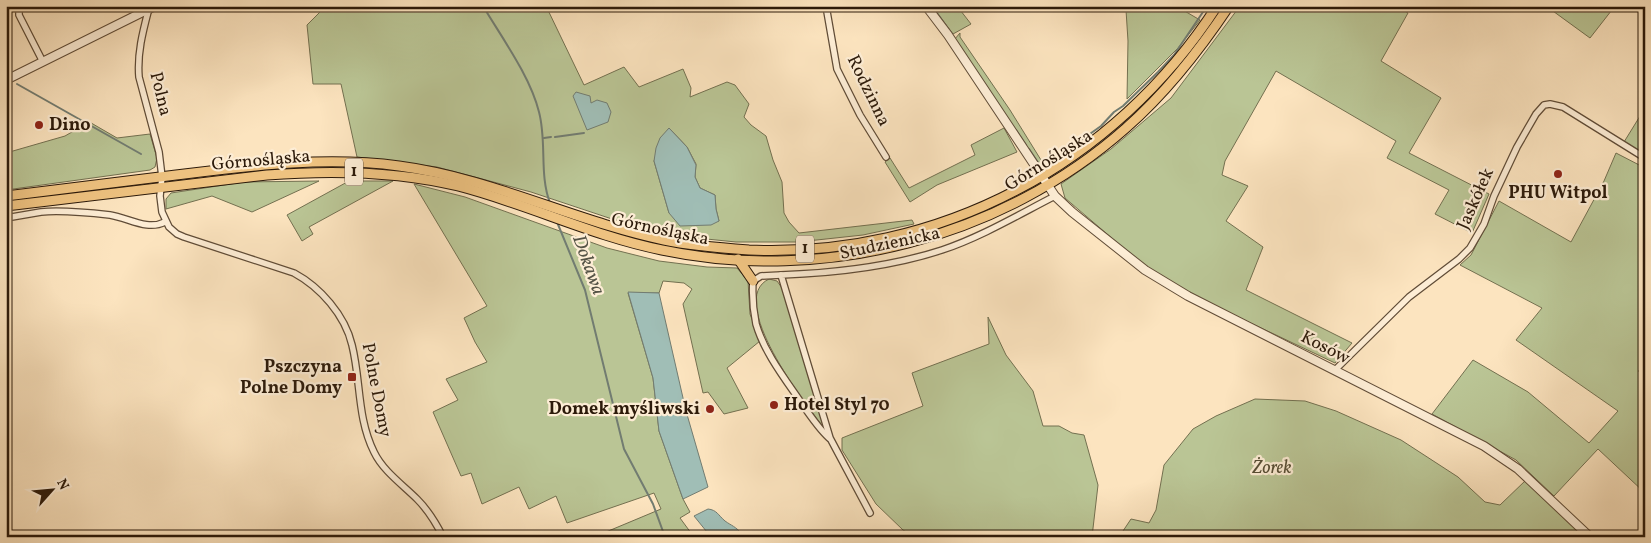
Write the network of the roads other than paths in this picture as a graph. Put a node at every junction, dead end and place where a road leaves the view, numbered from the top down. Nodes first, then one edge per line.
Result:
1 (21, 6) edge
2 (826, 6) edge
3 (926, 6) edge
4 (1217, 6) edge
5 (1229, 6) edge
6 (151, 7) edge
7 (43, 62) junction
8 (6, 80) edge
9 (886, 157) dead end
10 (1645, 158) edge
11 (1041, 176) junction
12 (162, 177) junction
13 (1047, 185) junction
14 (161, 187) junction
15 (6, 196) edge
16 (1055, 196) junction
17 (6, 206) edge
18 (6, 218) edge
19 (165, 222) junction
20 (738, 260) junction
21 (780, 275) junction
22 (753, 281) junction
23 (1335, 370) junction
24 (830, 438) junction
25 (870, 512) dead end
26 (443, 537) edge
27 (1590, 537) edge

1 - 7 street
2 - 9 street, Rodzinna
3 - 11 street
4 - 11 main road, Górnośląska / 1
5 - 13 main road, Górnośląska / 1
6 - 7 street
6 - 12 street, Polna
7 - 8 street
10 - 23 street, Jaskółek
11 - 12 main road, Górnośląska / 1
11 - 13 street
12 - 14 street, Polna
12 - 15 main road, Górnośląska / 1
13 - 16 street, Kosów
13 - 20 main road, Górnośląska / 1
14 - 17 main road, Górnośląska / 1
14 - 19 street
14 - 20 main road, Górnośląska / 1
16 - 21 street, Studzienicka
16 - 23 street, Kosów
18 - 19 street
19 - 26 street, Polne Domy
20 - 22 main road
21 - 22 street, Studzienicka
21 - 24 street
22 - 24 street
23 - 27 street, Kosów
24 - 25 street

